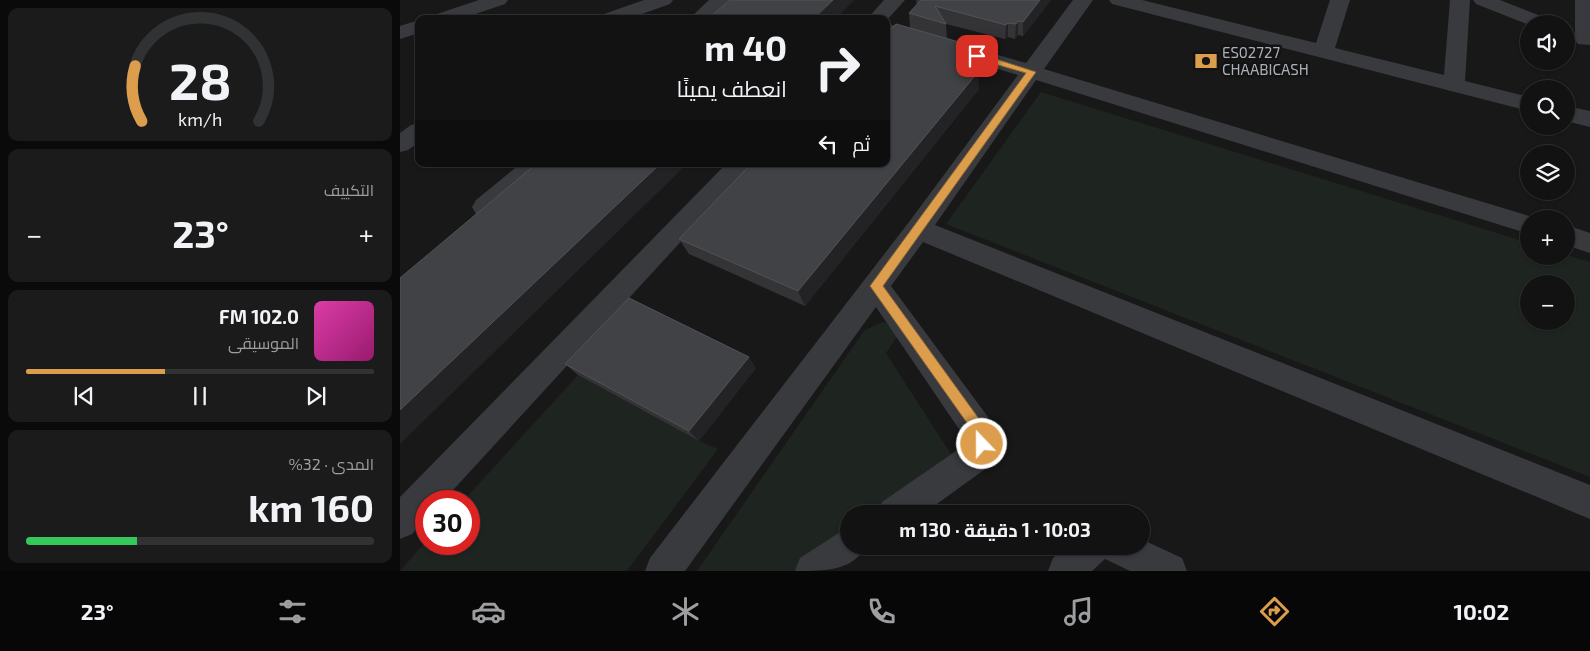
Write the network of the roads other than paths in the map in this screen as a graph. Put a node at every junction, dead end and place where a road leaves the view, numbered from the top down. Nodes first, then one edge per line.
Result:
1 (498, 0) edge
2 (663, 0) edge
3 (720, 0) edge
4 (895, 0) edge
5 (1083, 0) edge
6 (1119, 0) edge
7 (1340, 0) edge
8 (1460, 0) edge
9 (1484, 0) edge
10 (1585, 0) edge
11 (453, 15) edge
12 (620, 15) edge
13 (703, 15) edge
14 (881, 15) edge
15 (1522, 15) edge
16 (415, 27) edge
17 (890, 30) edge
18 (400, 33) edge
19 (1580, 38) edge
20 (1323, 52) junction
21 (1032, 72) junction
22 (1454, 85) junction
23 (1520, 102) edge
24 (1575, 115) edge
25 (1590, 119) edge
26 (415, 134) edge
27 (400, 144) edge
28 (532, 167) edge
29 (737, 167) edge
30 (1520, 221) edge
31 (467, 223) edge
32 (918, 230) junction
33 (1575, 238) edge
34 (1590, 242) edge
35 (876, 286) junction
36 (1590, 502) edge
37 (907, 505) edge
38 (400, 522) edge
39 (840, 552) edge
40 (1083, 555) edge
41 (1136, 555) edge
42 (663, 571) edge
43 (813, 571) edge
44 (1066, 571) edge
45 (1169, 571) edge

1 - 11 street
2 - 12 street
3 - 13 street
4 - 14 street
5 - 21 street
6 - 20 street
7 - 20 street
8 - 22 street
9 - 15 street
10 - 19 street
16 - 18 street
17 - 21 street
20 - 22 street
21 - 30 street
21 - 32 street
22 - 23 street
24 - 25 street
26 - 27 street
28 - 31 street
29 - 38 street
32 - 35 street
32 - 36 street
33 - 34 street
35 - 37 street
35 - 42 street
39 - 43 street
40 - 44 street
41 - 45 street

